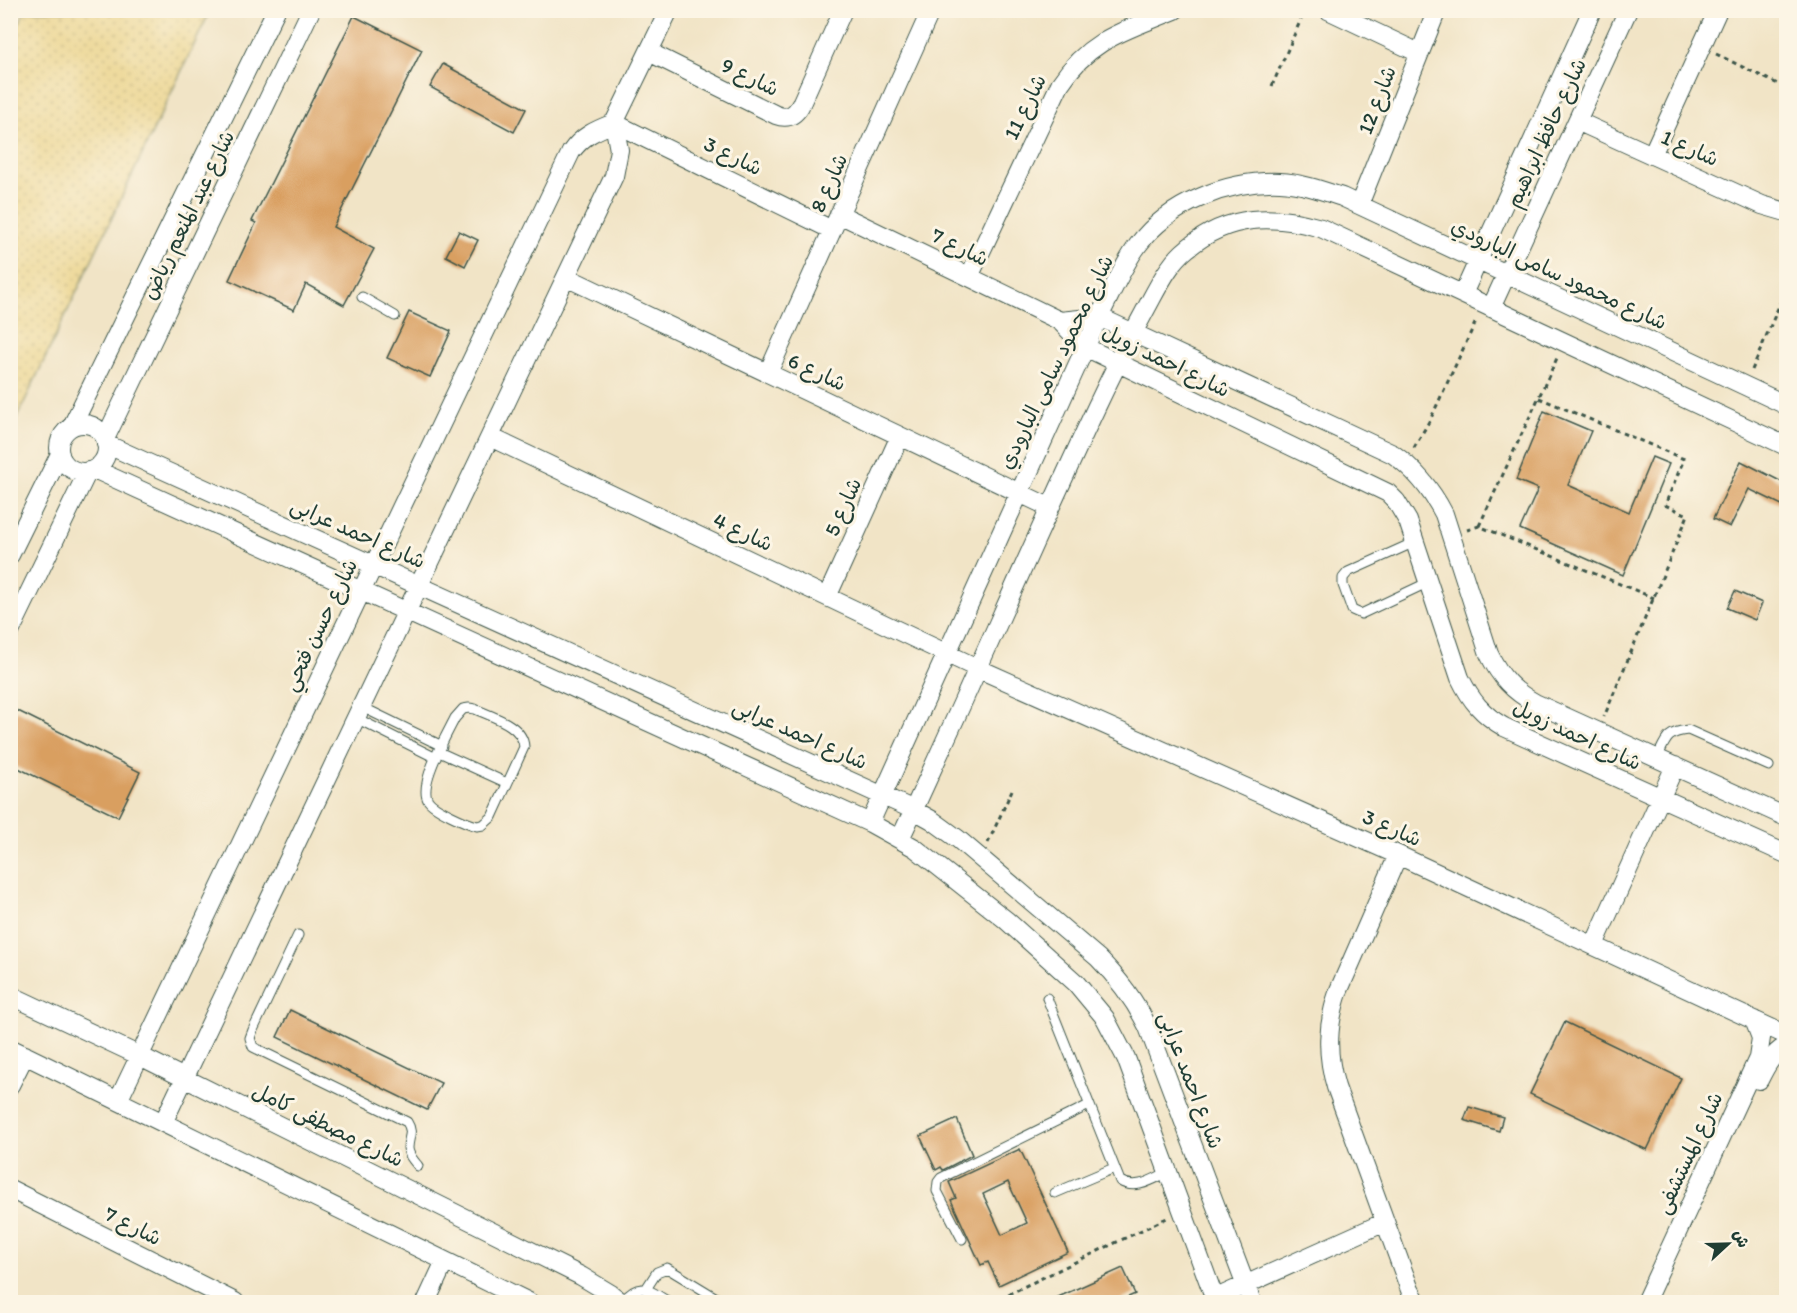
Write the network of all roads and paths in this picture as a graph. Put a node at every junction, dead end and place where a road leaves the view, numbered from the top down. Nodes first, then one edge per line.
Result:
1 (276, 10) edge
2 (311, 10) edge
3 (669, 10) edge
4 (843, 10) edge
5 (931, 10) edge
6 (1175, 10) edge
7 (1305, 10) edge
8 (1328, 10) edge
9 (1437, 10) edge
10 (1592, 10) edge
11 (1628, 10) edge
12 (1718, 10) edge
13 (1701, 47) junction
14 (648, 52) junction
15 (1419, 53) junction
16 (1272, 86) dead end
17 (1786, 88) edge
18 (1577, 121) junction
19 (614, 123) junction
20 (1652, 155) junction
21 (1359, 206) junction
22 (1786, 212) edge
23 (836, 222) junction
24 (1478, 261) junction
25 (1506, 274) junction
26 (969, 277) junction
27 (566, 278) junction
28 (1786, 289) edge
29 (1464, 294) junction
30 (362, 297) dead end
31 (1487, 306) junction
32 (395, 316) dead end
33 (1099, 317) junction
34 (1060, 321) junction
35 (1133, 333) junction
36 (1565, 342) junction
37 (1085, 347) junction
38 (1118, 363) junction
39 (768, 373) junction
40 (1745, 386) junction
41 (1539, 398) junction
42 (1786, 405) edge
43 (72, 426) junction
44 (900, 436) junction
45 (490, 437) junction
46 (106, 442) junction
47 (1786, 446) edge
48 (60, 454) junction
49 (1406, 463) junction
50 (91, 470) junction
51 (1019, 492) junction
52 (1049, 507) junction
53 (1415, 542) junction
54 (10, 555) edge
55 (374, 565) junction
56 (1429, 582) junction
57 (419, 586) junction
58 (361, 592) junction
59 (827, 597) junction
60 (1654, 598) junction
61 (406, 612) junction
62 (10, 632) edge
63 (946, 654) junction
64 (977, 668) junction
65 (359, 712) junction
66 (1599, 732) junction
67 (439, 752) junction
68 (1657, 758) junction
69 (1675, 766) junction
70 (1769, 766) dead end
71 (507, 783) junction
72 (1012, 790) dead end
73 (882, 796) junction
74 (1661, 798) junction
75 (914, 810) junction
76 (1786, 817) edge
77 (870, 822) junction
78 (900, 839) junction
79 (1786, 854) edge
80 (1398, 855) junction
81 (981, 858) junction
82 (298, 935) dead end
83 (1594, 945) junction
84 (10, 995) edge
85 (1047, 998) dead end
86 (1754, 1020) junction
87 (1786, 1035) edge
88 (1786, 1047) edge
89 (18, 1051) edge
90 (140, 1056) junction
91 (184, 1078) junction
92 (10, 1085) edge
93 (118, 1101) junction
94 (1089, 1105) junction
95 (163, 1123) junction
96 (418, 1166) dead end
97 (1114, 1168) junction
98 (1168, 1172) junction
99 (10, 1189) edge
100 (1055, 1193) dead end
101 (1183, 1211) junction
102 (1385, 1222) junction
103 (962, 1239) dead end
104 (445, 1261) junction
105 (1244, 1285) junction
106 (646, 1289) junction
107 (223, 1300) edge
108 (1215, 1300) edge
109 (426, 1302) edge
110 (529, 1302) edge
111 (621, 1302) edge
112 (669, 1302) edge
113 (723, 1302) edge
114 (992, 1302) edge
115 (1252, 1302) edge
116 (1417, 1302) edge
117 (1645, 1302) edge
118 (1656, 1302) edge

1 - 43 street, شارع عبد المنعم رياض
2 - 46 street, شارع عبد المنعم رياض
3 - 14 street
4 - 14 street, شارع 9
5 - 23 street, شارع 8
6 - 26 street, شارع 11
7 - 16 path
8 - 15 street
9 - 15 street, شارع 12
10 - 24 street, شارع حافظ ابراهيم
11 - 18 street, شارع حافظ ابراهيم
12 - 13 street
13 - 17 path
13 - 20 street
14 - 19 street
15 - 21 street, شارع 12
18 - 20 street, شارع 1
18 - 25 street, شارع حافظ ابراهيم
19 - 23 street, شارع 3
19 - 27 street
19 - 55 street, شارع حسن فتحي
20 - 22 street, شارع 1
21 - 24 street, شارع محمود سامى البارودي
21 - 33 street, شارع محمود سامى البارودي
23 - 26 street, شارع 7
23 - 39 street, شارع 8
24 - 25 street, شارع محمود سامى البارودي
24 - 29 street, شارع حافظ ابراهيم
25 - 31 street, شارع حافظ ابراهيم
25 - 40 street, شارع محمود سامى البارودي
26 - 34 street, شارع 7
27 - 39 street, شارع 6
27 - 45 street
28 - 40 path
29 - 31 street
29 - 35 street
30 - 32 lane
31 - 36 street
31 - 49 path
33 - 34 street, شارع احمد زويل
33 - 35 street, شارع احمد زويل
33 - 37 street, شارع محمود سامى البارودي
34 - 37 street, شارع احمد زويل
35 - 38 street
35 - 49 street, شارع احمد زويل
36 - 41 path
36 - 47 street
37 - 38 street, شارع احمد زويل
37 - 51 street, شارع محمود سامى البارودي
38 - 52 street
38 - 53 street, شارع احمد زويل
39 - 44 street, شارع 6
40 - 42 street, شارع محمود سامى البارودي
41 - 60 path
41 - 60 path
43 - 46 street
43 - 48 street
44 - 51 street, شارع 6
44 - 59 street, شارع 5
45 - 57 street
45 - 59 street, شارع 4
46 - 50 street
46 - 55 street, شارع احمد عرابى
48 - 50 street
48 - 54 street
49 - 66 street, شارع احمد زويل
50 - 58 street
50 - 62 street
51 - 52 street, شارع 6
51 - 63 street, شارع محمود سامى البارودي
52 - 64 street
53 - 56 street, شارع احمد زويل
53 - 56 lane
55 - 57 street, شارع احمد عرابى
55 - 58 street, شارع حسن فتحي
56 - 74 street, شارع احمد زويل
57 - 61 street
57 - 73 street, شارع احمد عرابى
58 - 61 street
58 - 90 street, شارع حسن فتحي
59 - 63 street, شارع 4
60 - 66 path
61 - 65 street
61 - 77 street
63 - 64 street, شارع 4
63 - 73 street, شارع محمود سامى البارودي
64 - 75 street
64 - 80 street, شارع 3
65 - 67 lane
65 - 91 street
66 - 68 street, شارع احمد زويل
67 - 71 lane
67 - 71 lane
67 - 71 lane
68 - 69 street, شارع احمد زويل
68 - 70 lane
69 - 74 street
69 - 76 street, شارع احمد زويل
72 - 81 path
73 - 75 street, شارع احمد عرابى
73 - 77 street, شارع محمود سامى البارودي
74 - 79 street, شارع احمد زويل
74 - 83 street
75 - 78 street
75 - 81 street, شارع احمد عرابى
77 - 78 street
78 - 98 street
80 - 83 street, شارع 3
80 - 102 street
81 - 105 street, شارع احمد عرابى
82 - 96 lane
83 - 86 street, شارع 3
84 - 90 street, شارع مصطفى كامل
85 - 94 lane
86 - 87 street, شارع 3
86 - 117 street, شارع المستشفى
88 - 118 street, شارع المستشفى
89 - 92 street
89 - 93 street
90 - 91 street, شارع مصطفى كامل
90 - 93 street, شارع حسن فتحي
91 - 95 street
91 - 111 street, شارع مصطفى كامل
93 - 95 street
94 - 97 lane
94 - 103 lane
95 - 104 street
97 - 98 lane
97 - 100 lane
98 - 101 street
99 - 107 street, شارع 7
101 - 108 street
101 - 114 path
102 - 105 street
102 - 116 street
104 - 109 street
104 - 110 street
105 - 108 street
105 - 115 street, شارع احمد عرابى
106 - 111 lane
106 - 112 lane
106 - 113 lane

